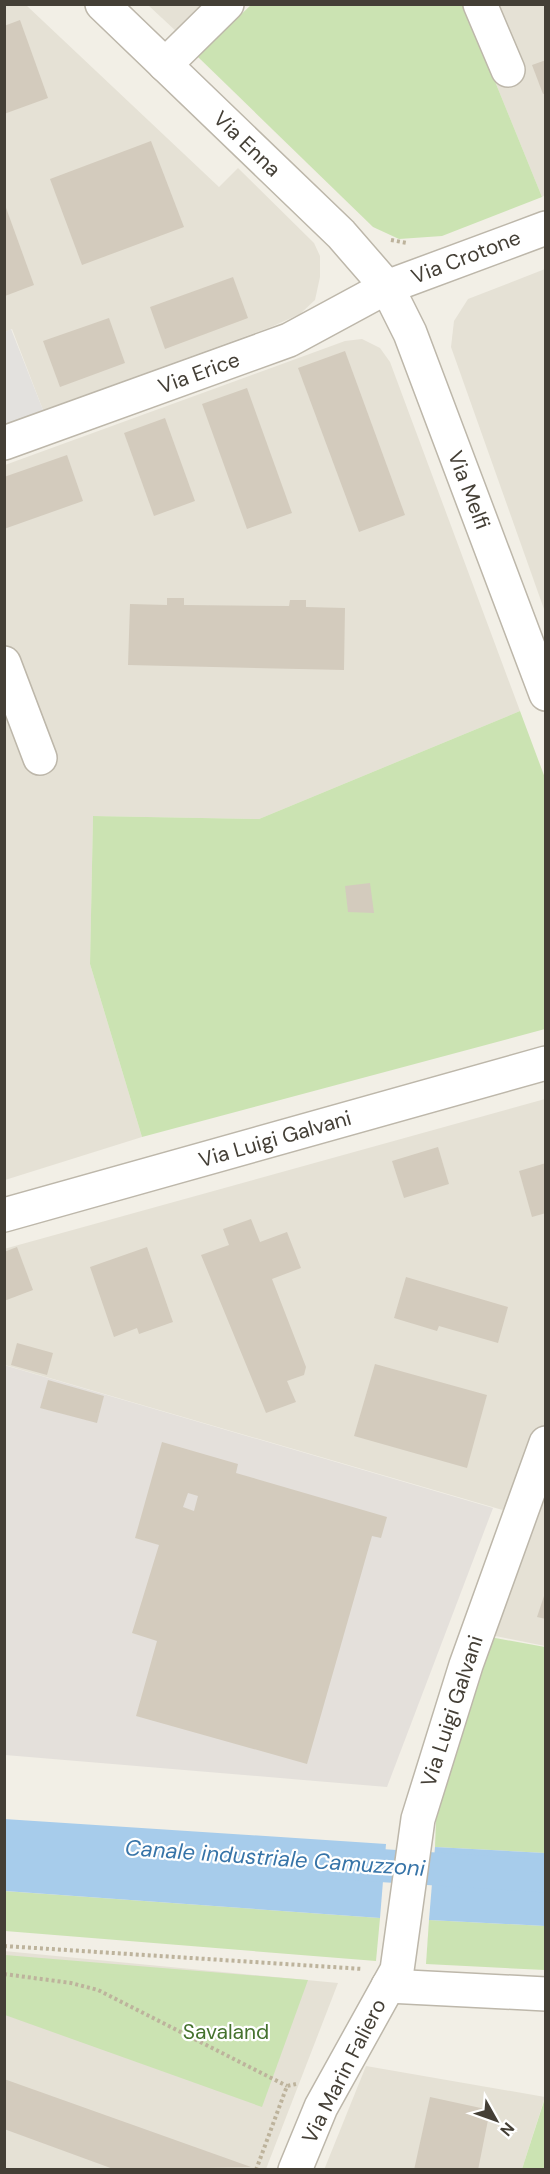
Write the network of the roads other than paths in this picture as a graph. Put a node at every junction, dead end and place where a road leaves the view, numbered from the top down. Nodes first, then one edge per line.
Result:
1 (102, 4) edge
2 (227, 4) edge
3 (480, 4) edge
4 (165, 65) junction
5 (508, 70) dead end
6 (546, 228) edge
7 (387, 287) junction
8 (4, 443) edge
9 (4, 663) edge
10 (546, 694) edge
11 (40, 758) dead end
12 (546, 1063) edge
13 (4, 1215) edge
14 (546, 1443) edge
15 (395, 1970) junction
16 (546, 1994) edge
17 (295, 2169) edge

1 - 4 street, Via Enna
2 - 4 street
3 - 5 street
4 - 7 street, Via Enna
6 - 7 street, Via Crotone
7 - 8 street, Via Erice
7 - 10 street, Via Melfi
9 - 11 street
12 - 13 street, Via Luigi Galvani
14 - 15 street, Via Luigi Galvani
15 - 16 street, Via Marin Faliero
15 - 17 street, Via Marin Faliero

